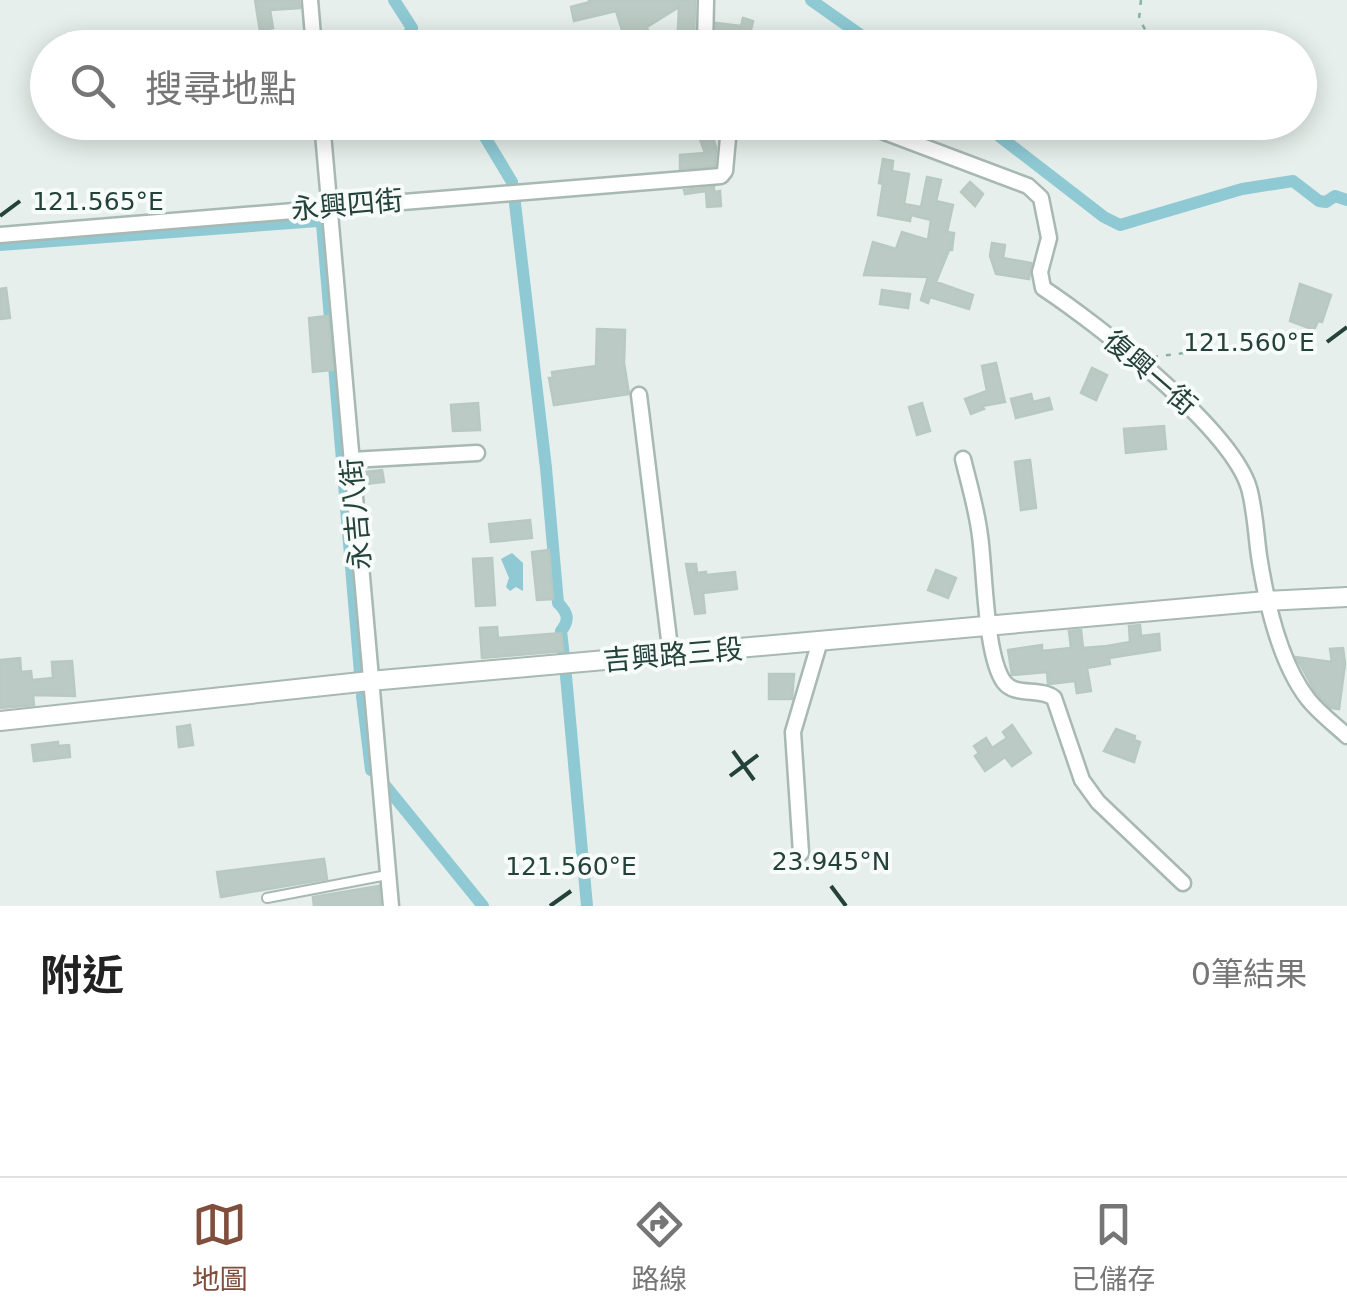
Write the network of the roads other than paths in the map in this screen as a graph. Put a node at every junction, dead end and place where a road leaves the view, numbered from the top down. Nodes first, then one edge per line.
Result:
1 (310, 0) edge
2 (706, 0) edge
3 (312, 30) edge
4 (705, 30) edge
5 (324, 140) edge
6 (728, 140) edge
7 (906, 140) edge
8 (330, 206) junction
9 (0, 235) edge
10 (639, 395) dead end
11 (477, 453) dead end
12 (963, 459) dead end
13 (351, 460) junction
14 (1347, 597) edge
15 (1266, 600) junction
16 (988, 626) junction
17 (820, 641) junction
18 (671, 656) junction
19 (370, 682) junction
20 (0, 720) edge
21 (1344, 730) edge
22 (801, 853) dead end
23 (387, 875) junction
24 (1183, 883) dead end
25 (268, 898) dead end
26 (390, 906) edge

1 - 3 street
2 - 4 street
5 - 8 street, 永吉八街
6 - 8 street, 永興四街
7 - 15 street, 復興一街
8 - 9 street, 永興四街
8 - 13 street, 永吉八街
10 - 18 street
11 - 13 street
12 - 16 street
13 - 19 street, 永吉八街
14 - 15 street, 吉興路三段
15 - 16 street, 吉興路三段
15 - 21 street, 復興一街
16 - 17 street, 吉興路三段
16 - 24 street
17 - 18 street, 吉興路三段
17 - 22 street
18 - 19 street, 吉興路三段
19 - 20 street, 吉興路三段
19 - 23 street, 永吉八街
23 - 25 lane
23 - 26 street, 永吉八街

